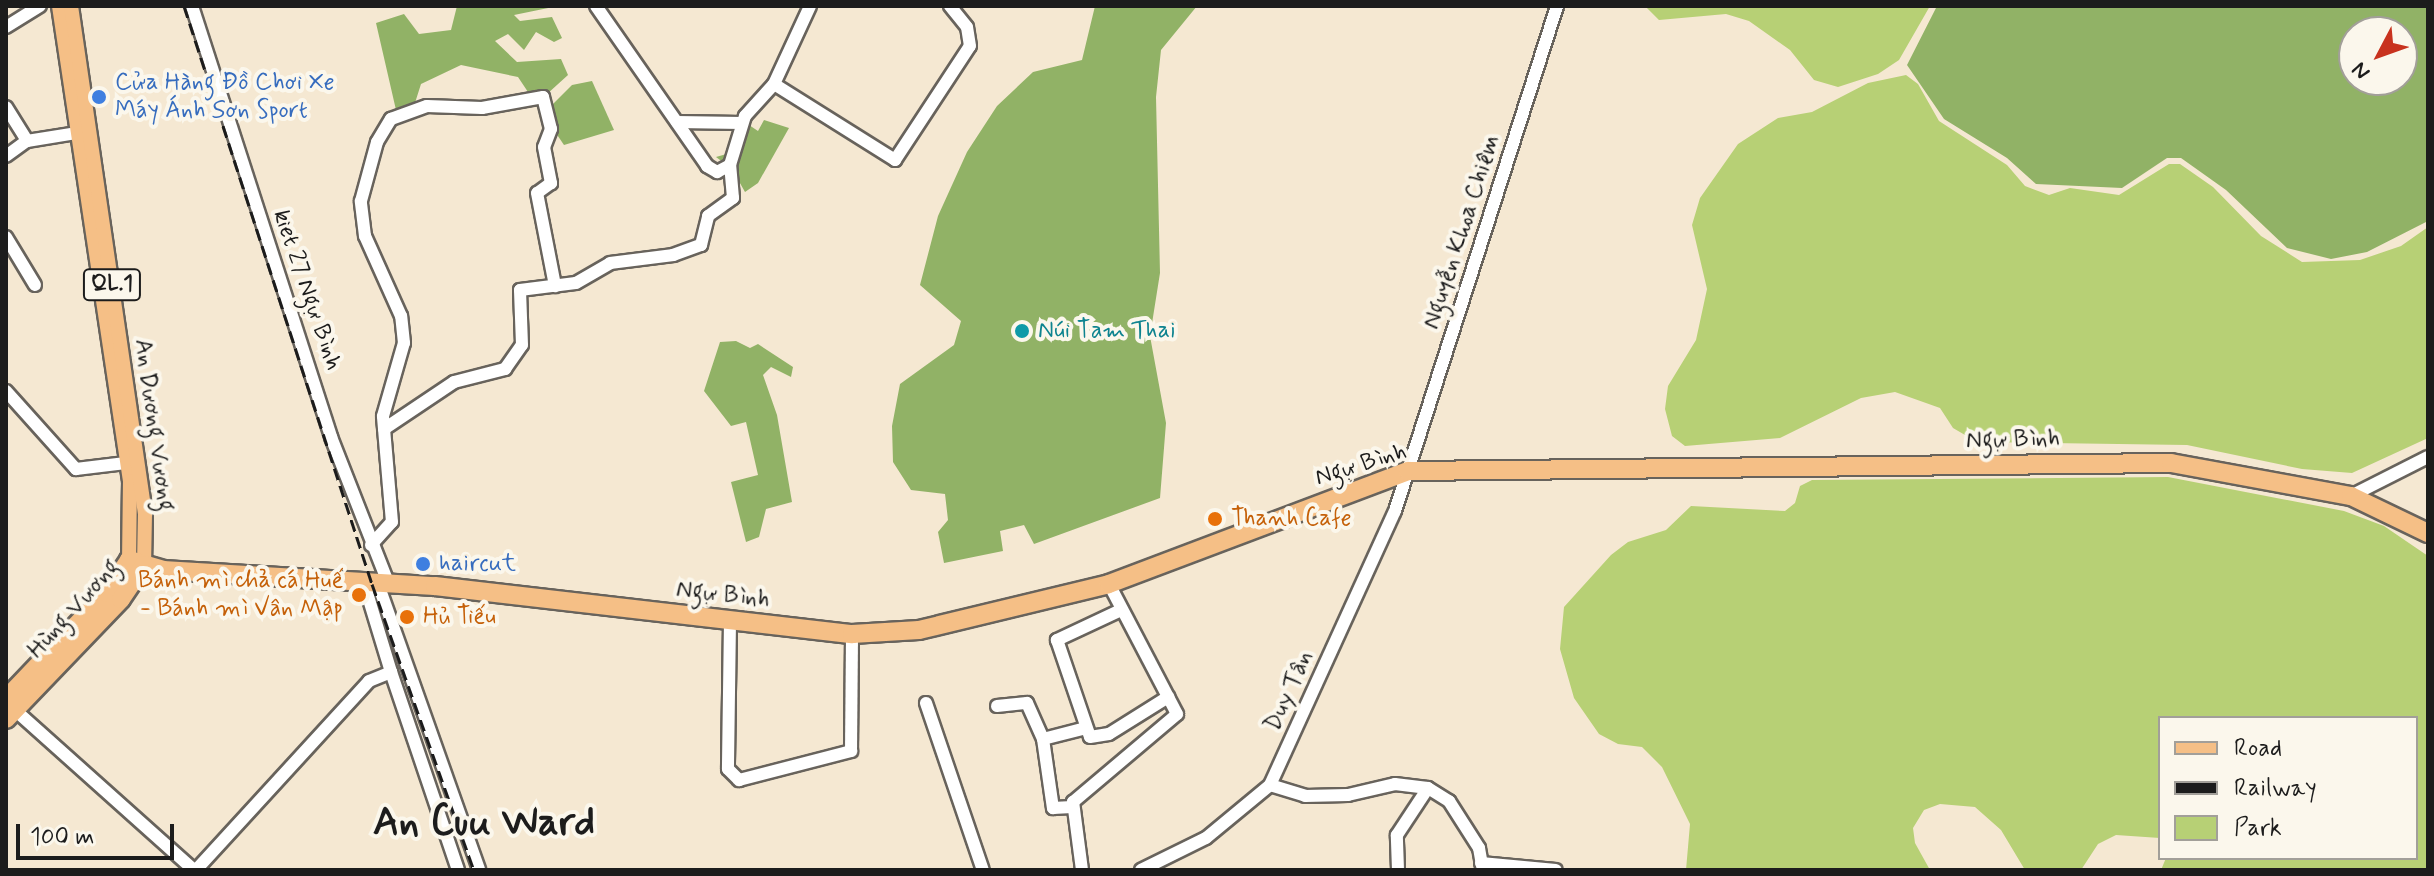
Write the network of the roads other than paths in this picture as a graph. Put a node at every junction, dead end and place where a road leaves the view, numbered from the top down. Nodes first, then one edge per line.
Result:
1 (40, 6) edge
2 (59, 6) edge
3 (71, 6) edge
4 (192, 6) edge
5 (596, 6) edge
6 (810, 6) edge
7 (950, 6) edge
8 (1557, 6) edge
9 (6, 27) edge
10 (774, 84) junction
11 (6, 107) edge
12 (677, 122) junction
13 (742, 123) junction
14 (77, 133) junction
15 (27, 141) junction
16 (6, 156) edge
17 (730, 165) junction
18 (90, 186) junction
19 (6, 237) edge
20 (35, 285) dead end
21 (555, 286) junction
22 (6, 391) edge
23 (384, 429) junction
24 (2428, 457) edge
25 (126, 463) junction
26 (1408, 471) junction
27 (2351, 496) junction
28 (2428, 533) edge
29 (371, 545) junction
30 (136, 562) junction
31 (377, 584) junction
32 (1109, 584) junction
33 (1121, 610) junction
34 (730, 621) junction
35 (852, 634) junction
36 (391, 672) junction
37 (1168, 697) junction
38 (926, 703) dead end
39 (997, 706) dead end
40 (9, 709) edge
41 (1086, 728) junction
42 (1043, 739) junction
43 (1270, 785) junction
44 (1428, 788) junction
45 (1072, 807) junction
46 (1482, 866) edge
47 (195, 870) edge
48 (458, 870) edge
49 (479, 870) edge
50 (983, 870) edge
51 (1082, 870) edge
52 (1141, 870) edge
53 (1398, 870) edge
54 (1556, 870) edge

1 - 9 street
2 - 14 main road, An Dương Vương / QL.1
3 - 18 main road, An Dương Vương / QL.1
4 - 29 street, kiet 27 Ngự Bình
5 - 12 street
6 - 10 street
7 - 10 street
8 - 26 street, Nguyễn Khoa Chiêm
10 - 13 street
11 - 15 street
12 - 13 street
12 - 17 street
13 - 17 street
14 - 15 street
14 - 18 main road, An Dương Vương / QL.1
15 - 16 street
17 - 21 street
18 - 25 main road, An Dương Vương / QL.1
18 - 30 main road, An Dương Vương / QL.1
19 - 20 street
21 - 23 street
21 - 23 street
22 - 25 street
23 - 29 street
24 - 27 street
25 - 30 main road, An Dương Vương / QL.1
26 - 27 highway, Ngự Bình
26 - 32 highway, Ngự Bình
26 - 43 street, Duy Tân
27 - 28 highway, Ngự Bình
29 - 31 street, kiet 27 Ngự Bình
30 - 31 highway, Ngự Bình
30 - 40 highway, Hùng Vương / QL.1
31 - 34 highway, Ngự Bình
31 - 36 street
31 - 49 street
32 - 33 street
32 - 35 highway, Ngự Bình
33 - 37 street
33 - 41 street
34 - 35 highway, Ngự Bình
34 - 35 street
36 - 47 street
36 - 48 street
37 - 41 street
37 - 45 street
38 - 50 street
39 - 42 street
40 - 47 street
41 - 42 street
42 - 45 street
43 - 44 street
43 - 52 street, Duy Tân
44 - 46 street
44 - 53 street
45 - 51 street
46 - 54 street

